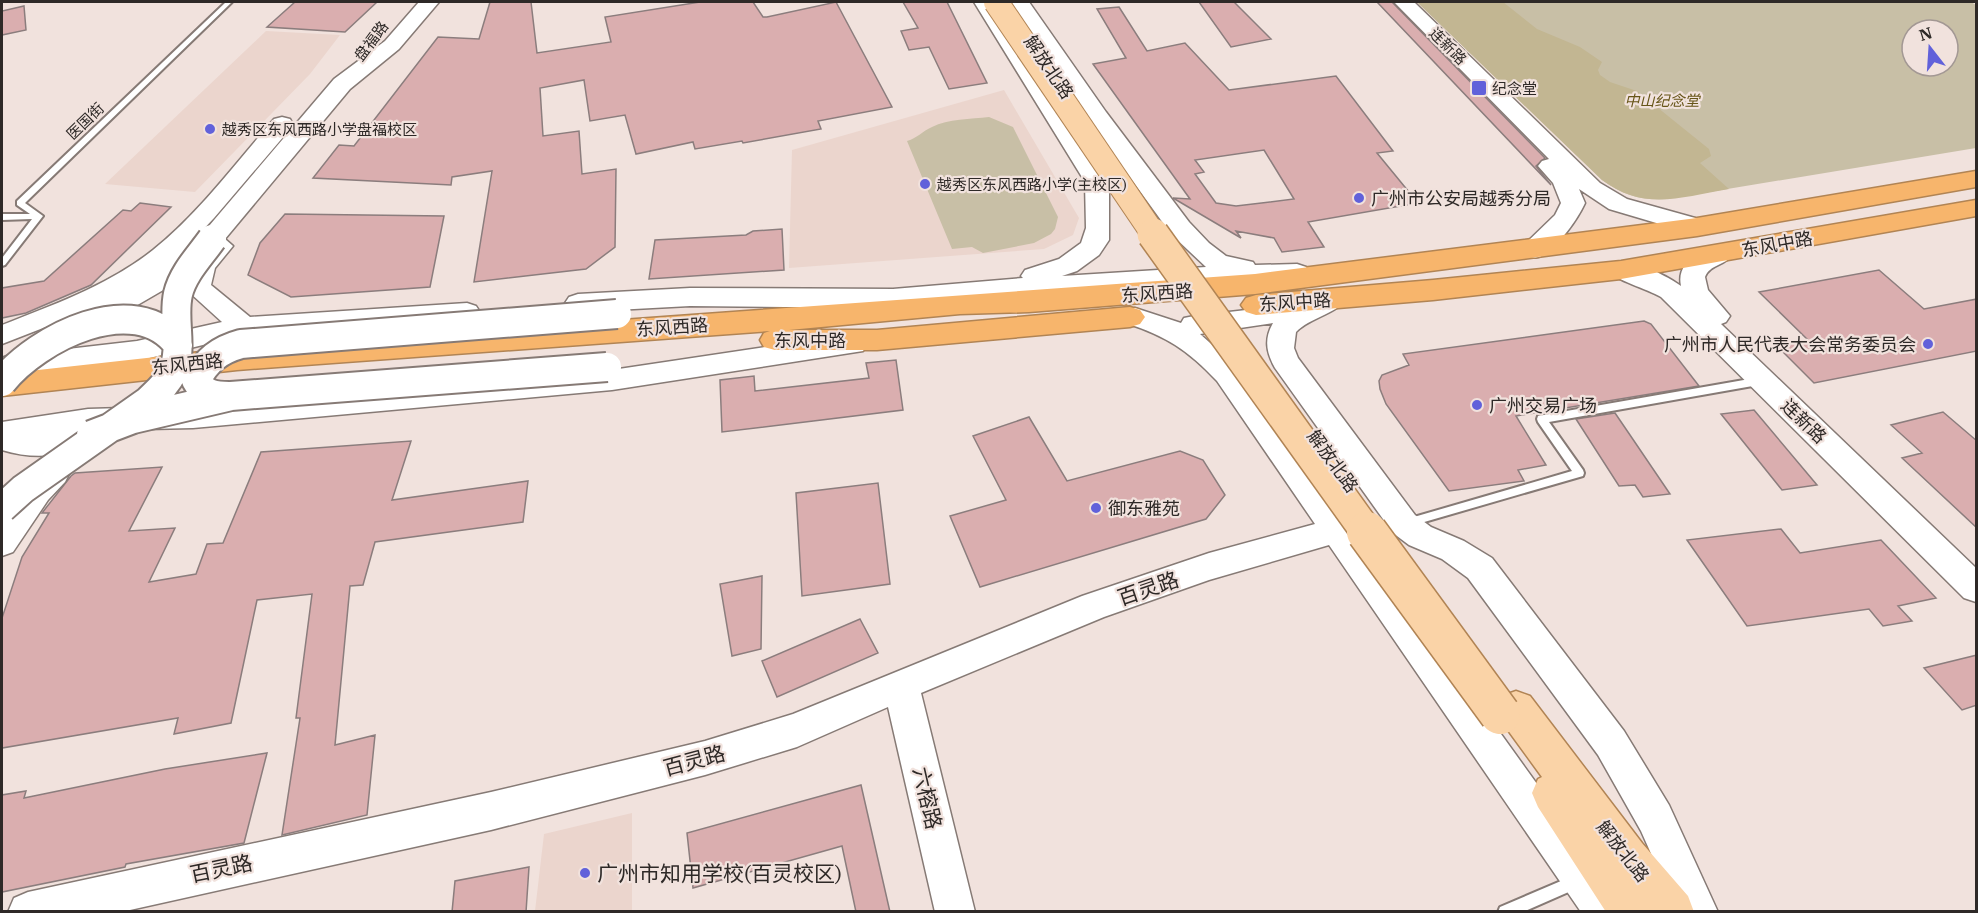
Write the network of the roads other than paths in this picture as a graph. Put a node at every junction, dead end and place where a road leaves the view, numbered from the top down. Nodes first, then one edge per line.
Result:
1 (229, 2) edge
2 (429, 2) edge
3 (983, 2) edge
4 (996, 2) edge
5 (1006, 2) edge
6 (1020, 2) edge
7 (1388, 2) edge
8 (1403, 2) edge
9 (377, 41) junction
10 (1977, 179) edge
11 (1097, 182) junction
12 (1145, 183) junction
13 (1977, 208) edge
14 (39, 216) junction
15 (2, 218) edge
16 (1697, 227) junction
17 (212, 239) junction
18 (1534, 250) junction
19 (1719, 255) junction
20 (2, 264) edge
21 (1621, 270) junction
22 (1338, 286) junction
23 (993, 289) junction
24 (899, 298) junction
25 (960, 304) junction
26 (1135, 316) junction
27 (244, 326) junction
28 (2, 335) edge
29 (60, 336) junction
30 (877, 340) junction
31 (178, 345) junction
32 (2, 356) edge
33 (608, 358) junction
34 (2, 366) edge
35 (1762, 381) junction
36 (2, 384) edge
37 (217, 398) junction
38 (2, 403) edge
39 (155, 410) junction
40 (103, 431) junction
41 (2, 437) edge
42 (43, 474) junction
43 (2, 508) edge
44 (1404, 524) junction
45 (1337, 530) junction
46 (2, 543) edge
47 (1977, 561) edge
48 (1360, 563) junction
49 (1977, 588) edge
50 (901, 684) junction
51 (1508, 711) junction
52 (1581, 879) junction
53 (28, 912) edge
54 (955, 912) edge
55 (1505, 912) edge
56 (1605, 912) edge
57 (1632, 912) edge
58 (1672, 912) edge
59 (1698, 912) edge

1 - 14 lane, 医国街
2 - 9 street
3 - 11 street, 解放北路
4 - 51 main road, 解放北路, bridge
5 - 51 main road, 解放北路
6 - 12 street, 解放北路
7 - 18 street, 连新路
8 - 16 street, 连新路
9 - 17 street
9 - 27 street
9 - 28 street
10 - 16 highway, 东风中路
11 - 12 street
11 - 23 street
12 - 22 street, 解放北路
13 - 19 highway, 东风中路
14 - 15 lane
14 - 20 lane
16 - 18 highway, 东风中路
17 - 29 street, bridge
17 - 31 street, bridge
18 - 22 highway, 东风中路
19 - 21 highway, 东风中路
19 - 47 street, 连新路
21 - 22 highway, 东风中路
21 - 35 street, 连新路
22 - 23 street
22 - 25 highway, 东风西路
22 - 26 highway, 东风中路
22 - 44 street
23 - 24 street
23 - 25 street
24 - 27 street
24 - 37 street, bridge
25 - 36 highway, 东风西路
26 - 30 highway, 东风中路
26 - 45 street
27 - 34 street
29 - 31 street, bridge
29 - 32 street, bridge
29 - 36 street, bridge
30 - 33 highway, 东风中路
30 - 39 street
31 - 39 street, bridge
33 - 37 street, bridge
33 - 38 highway, 东风西路
35 - 44 lane
35 - 49 street, 连新路
37 - 40 street, bridge
37 - 42 street, bridge
39 - 40 street, bridge
39 - 41 street
39 - 46 street
40 - 41 street
40 - 42 street, bridge
42 - 43 street, bridge
44 - 48 street
44 - 59 street
45 - 48 street
45 - 50 street, 百灵路
48 - 52 street
50 - 53 street, 百灵路
50 - 54 street, 六榕路
51 - 57 main road, 解放北路
51 - 58 main road, 解放北路
52 - 55 lane
52 - 56 street

